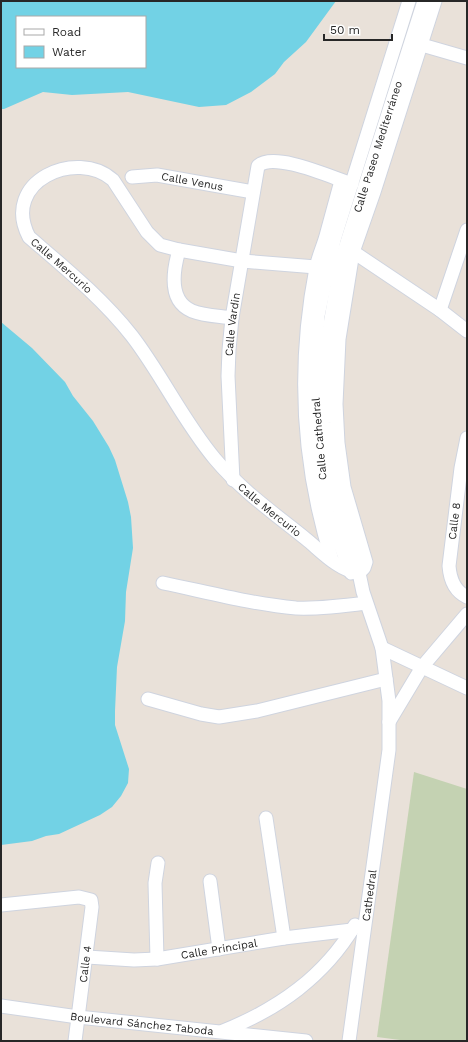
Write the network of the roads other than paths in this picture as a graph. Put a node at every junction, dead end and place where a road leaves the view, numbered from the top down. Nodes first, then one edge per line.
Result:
1 (409, 1) edge
2 (424, 1) edge
3 (435, 1) edge
4 (422, 45) junction
5 (467, 58) edge
6 (132, 177) dead end
7 (347, 182) junction
8 (253, 192) junction
9 (467, 230) edge
10 (344, 246) junction
11 (179, 250) junction
12 (242, 261) junction
13 (316, 267) junction
14 (325, 279) joint
15 (335, 293) joint
16 (440, 310) junction
17 (232, 318) junction
18 (467, 331) edge
19 (467, 438) edge
20 (233, 480) junction
21 (332, 560) junction
22 (355, 572) junction
23 (163, 583) dead end
24 (467, 596) edge
25 (365, 598) junction
26 (467, 614) edge
27 (382, 648) junction
28 (422, 667) junction
29 (386, 679) junction
30 (467, 688) edge
31 (148, 700) dead end
32 (389, 722) junction
33 (388, 750) joint
34 (266, 818) dead end
35 (158, 863) dead end
36 (210, 881) dead end
37 (368, 901) junction
38 (1, 904) edge
39 (352, 930) junction
40 (284, 938) junction
41 (219, 949) junction
42 (87, 957) junction
43 (157, 959) junction
44 (1, 1006) edge
45 (78, 1017) junction
46 (221, 1031) junction
47 (275, 1039) edge
48 (75, 1041) edge
49 (306, 1041) edge
50 (349, 1041) edge

1 - 7 street, Calle Paseo Mediterráneo
2 - 10 street, Calle Paseo Mediterráneo
3 - 4 street
4 - 5 street
4 - 10 street
6 - 8 street, Calle Venus
7 - 8 street, Calle Vardin
7 - 10 street, Calle Paseo Mediterráneo
7 - 13 street
8 - 12 street, Calle Vardin
9 - 16 street
10 - 14 street, Calle Paseo Mediterráneo
10 - 15 street, Calle Paseo Mediterráneo
10 - 16 street
10 - 22 street
11 - 12 street, Calle Mercurio
11 - 17 street
11 - 20 street, Calle Mercurio
12 - 13 street, Calle Mercurio
12 - 17 street, Calle Vardin
13 - 21 street
14 - 22 street, Calle Cathedral
15 - 22 street, Calle Cathedral
16 - 18 street
17 - 20 street, Calle Vardin
19 - 24 street, Calle 8
20 - 21 street, Calle Mercurio
21 - 22 street, Calle Mercurio
22 - 25 street, Calle Cathedral
23 - 25 street
25 - 27 street, Calle Cathedral
26 - 28 street
27 - 28 street
27 - 29 street, Calle Cathedral
28 - 30 street
28 - 32 street
29 - 31 street
29 - 32 street, Calle Cathedral
32 - 33 street, Calle Cathedral
33 - 37 street, Cathedral
34 - 40 street
35 - 43 street
36 - 41 street
37 - 39 street
37 - 50 street, Cathedral
38 - 42 street, Calle 4
39 - 40 street, Calle Principal
39 - 46 street
40 - 41 street, Calle Principal
41 - 43 street, Calle Principal
42 - 43 street, Calle Principal
42 - 45 street, Calle 4
44 - 45 street, Boulevard Sánchez Taboda
45 - 46 street, Boulevard Sánchez Taboda
45 - 48 street, Calle 4
46 - 47 street, Boulevard Sánchez Taboda
47 - 49 street, Boulevard Sánchez Taboda

